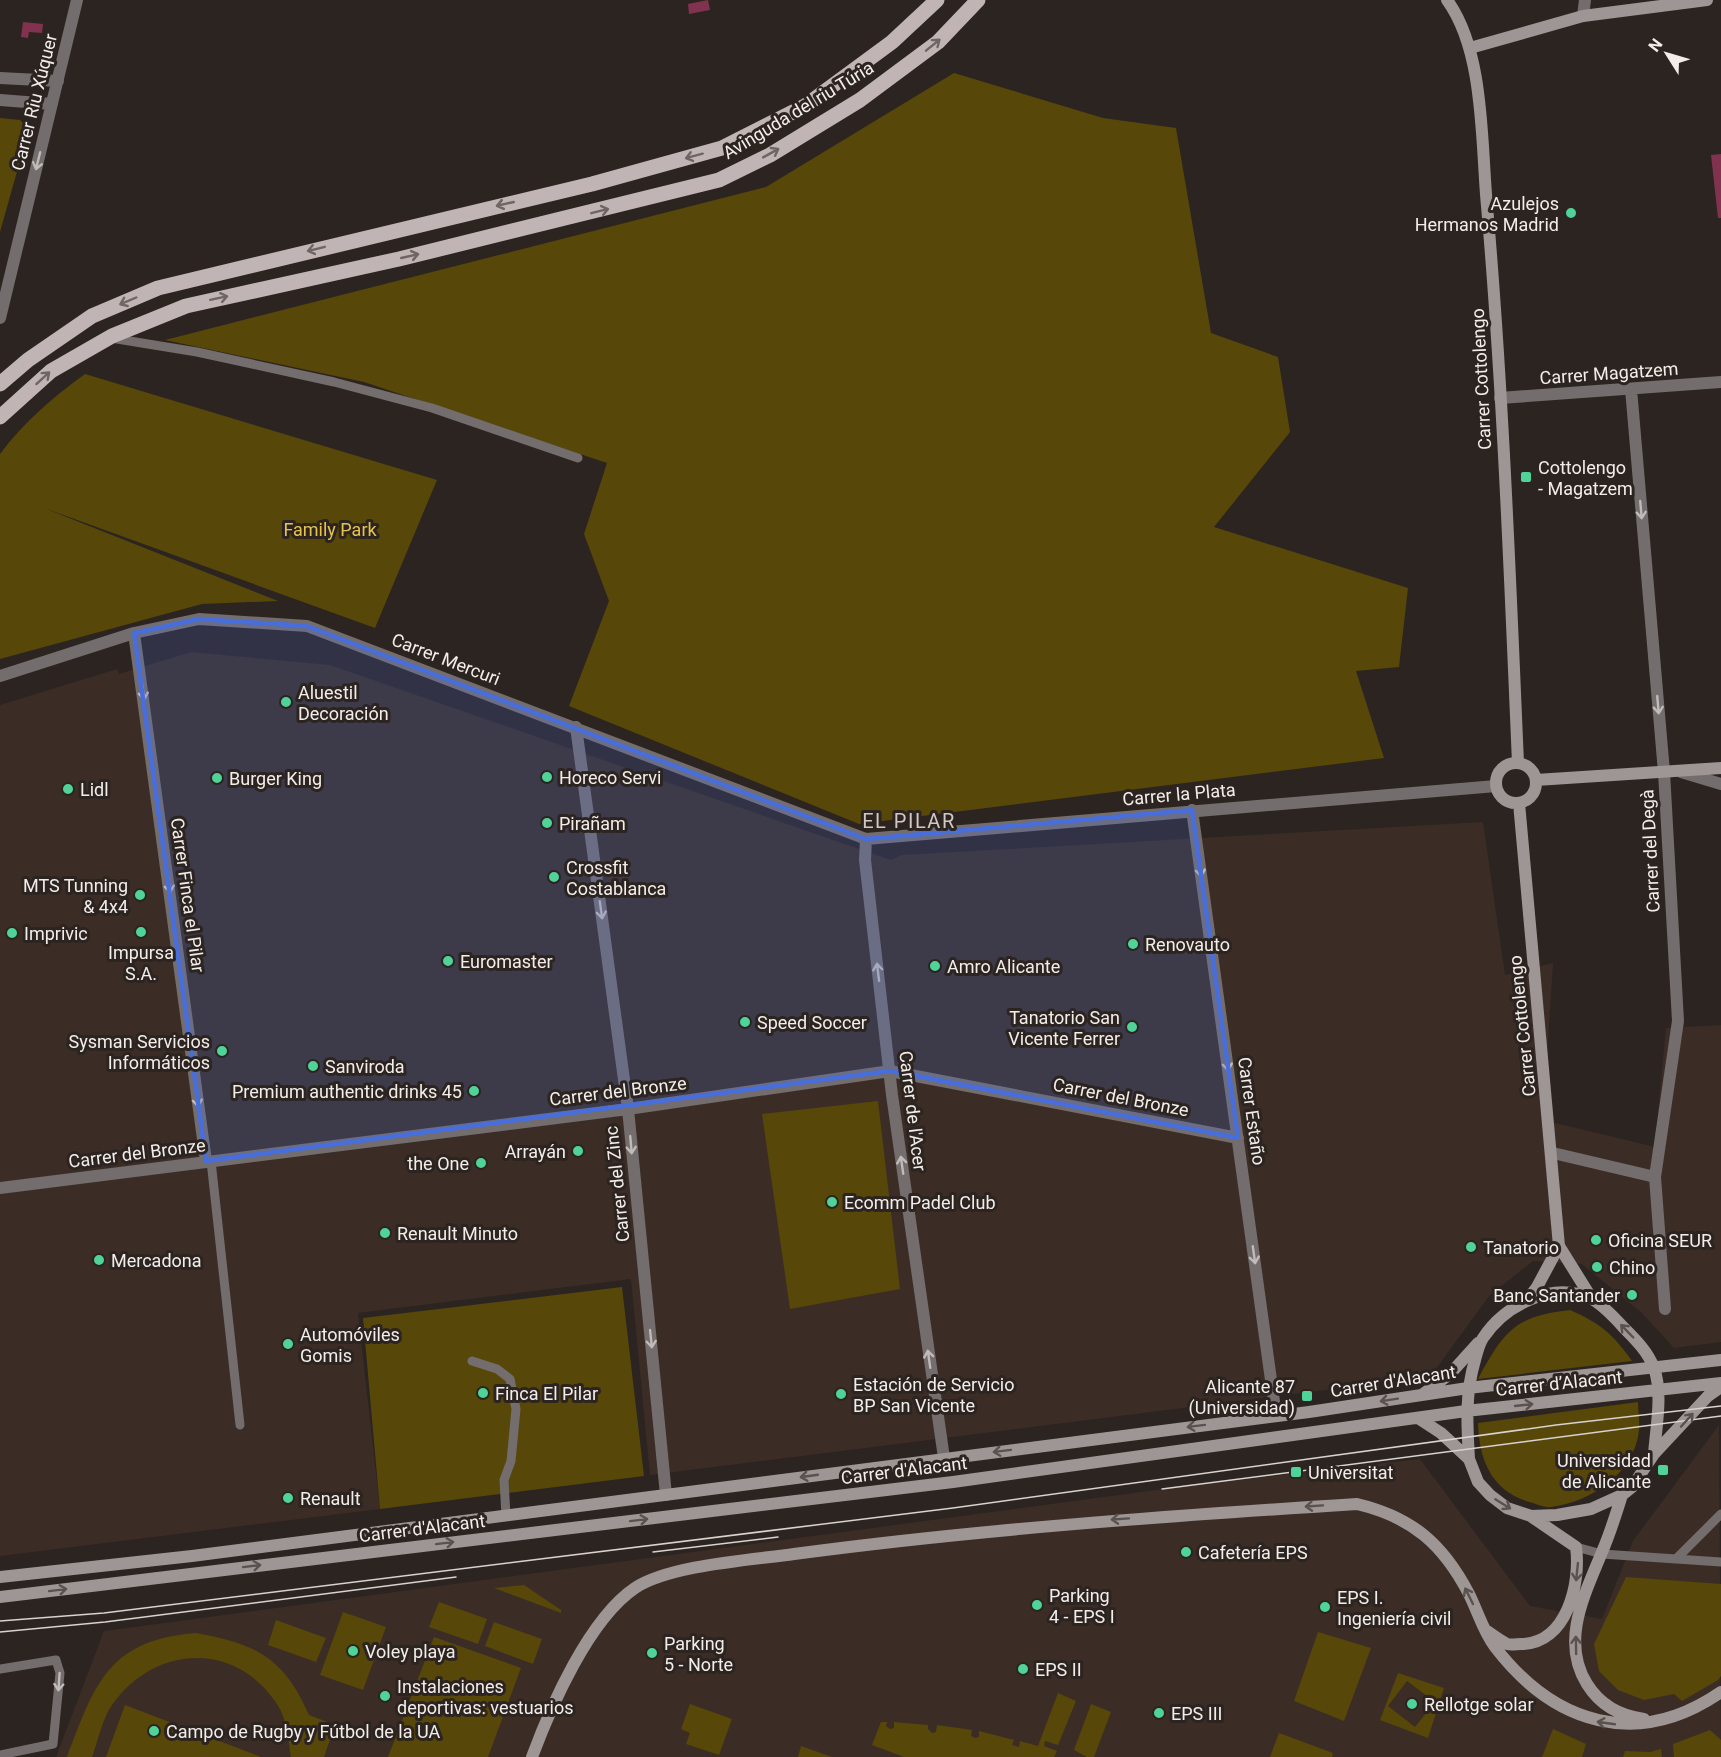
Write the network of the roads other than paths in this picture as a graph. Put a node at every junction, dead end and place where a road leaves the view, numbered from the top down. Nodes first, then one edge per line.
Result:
1 (77, 0) edge
2 (937, 0) edge
3 (978, 0) edge
4 (1447, 0) edge
5 (1585, 0) edge
6 (1707, 0) edge
7 (1691, 1) edge
8 (1582, 16) junction
9 (1470, 48) junction
10 (0, 78) edge
11 (58, 81) junction
12 (0, 100) edge
13 (52, 104) junction
14 (0, 318) edge
15 (109, 338) junction
16 (1721, 382) edge
17 (0, 384) edge
18 (1630, 389) junction
19 (1500, 398) junction
20 (0, 417) edge
21 (578, 458) dead end
22 (134, 633) junction
23 (0, 676) edge
24 (576, 727) junction
25 (1518, 763) junction
26 (1721, 768) edge
27 (1664, 772) junction
28 (1681, 772) junction
29 (1536, 780) junction
30 (1721, 784) edge
31 (1496, 786) junction
32 (1519, 803) junction
33 (1192, 810) junction
34 (866, 839) junction
35 (890, 1071) junction
36 (628, 1109) junction
37 (1238, 1138) junction
38 (1553, 1153) junction
39 (208, 1161) junction
40 (1655, 1177) junction
41 (0, 1188) edge
42 (1559, 1246) junction
43 (1592, 1299) junction
44 (1525, 1303) junction
45 (1665, 1309) dead end
46 (1481, 1340) junction
47 (1721, 1360) edge
48 (471, 1361) dead end
49 (1654, 1369) junction
50 (1721, 1385) edge
51 (1468, 1388) junction
52 (1657, 1390) junction
53 (1422, 1395) junction
54 (1466, 1411) junction
55 (1276, 1416) junction
56 (1418, 1418) junction
57 (240, 1425) dead end
58 (1654, 1454) junction
59 (944, 1458) junction
60 (1469, 1459) junction
61 (666, 1495) junction
62 (1622, 1495) junction
63 (1721, 1514) edge
64 (506, 1515) junction
65 (1531, 1516) junction
66 (1576, 1547) junction
67 (1602, 1554) junction
68 (1677, 1558) junction
69 (1721, 1562) edge
70 (0, 1577) edge
71 (0, 1597) edge
72 (1484, 1628) junction
73 (0, 1669) edge
74 (1721, 1692) edge
75 (1654, 1720) junction
76 (0, 1755) edge
77 (532, 1757) edge

1 - 11 street, Carrer Riu Xúquer
2 -> 17 main road, Avinguda del riu Túria
15 -> 3 main road, Avinguda del riu Túria
4 - 9 street, Carrer Cottolengo
5 - 8 street
6 - 7 street
7 - 8 street
8 - 9 street
9 - 19 street, Carrer Cottolengo
10 - 11 street
11 - 13 street, Carrer Riu Xúquer
12 - 13 street
13 -> 14 street, Carrer Riu Xúquer
20 -> 15 main road, Avinguda del riu Túria
15 - 21 lane
16 - 18 street, Carrer Magatzem
18 - 19 street, Carrer Magatzem
18 -> 27 street, Carrer del Degà
19 - 25 street, Carrer Cottolengo
22 - 23 street, Carrer Mercuri
22 - 24 street, Carrer Mercuri
22 -> 39 street, Carrer Finca el Pilar
24 - 34 street, Carrer Mercuri
24 -> 36 street, Carrer del Zinc
25 - 29 street
25 - 31 street
26 - 28 street
27 - 28 street
27 - 29 street
27 - 40 street, Carrer del Degà
28 - 30 street
29 - 32 street
31 - 32 street
31 - 33 street, Carrer la Plata
32 - 38 street, Carrer Cottolengo
33 - 34 street, Carrer la Plata
33 -> 37 street, Carrer Estaño
35 -> 34 street, Carrer de l'Acer
35 - 36 street, Carrer del Bronze
35 - 37 street, Carrer del Bronze
59 -> 35 street, Carrer de l'Acer
36 - 39 street, Carrer del Bronze
36 -> 61 street, Carrer del Zinc
37 -> 55 street, Carrer Estaño
38 - 40 street
38 - 42 street, Carrer Cottolengo
39 - 41 street, Carrer del Bronze
39 - 57 lane
40 - 45 street, Carrer del Degà
42 - 43 street
42 - 44 street
43 - 44 street, Carrer d’Alacant
49 -> 43 street
44 - 46 street, Carrer d’Alacant
46 - 51 street, Carrer d’Alacant
46 - 53 street
47 - 49 street, Carrer d'Alacant
48 - 64 lane
49 - 51 street, Carrer d'Alacant
49 - 52 street
50 - 52 street, Carrer d’Alacant
58 -> 50 street
51 - 53 street, Carrer d'Alacant
51 - 54 street, Carrer d’Alacant
54 -> 52 street, Carrer d’Alacant
52 - 58 street
53 -> 55 street, Carrer d'Alacant
54 - 56 street, Carrer d’Alacant
54 - 60 street, Carrer d’Alacant
55 -> 59 street, Carrer d'Alacant
56 - 60 street
71 -> 56 street, Carrer d'Alacant
58 - 62 street
59 -> 61 street, Carrer d'Alacant
60 -> 65 street
61 - 64 street, Carrer d'Alacant
62 - 65 street
62 - 67 street
63 - 68 lane
64 - 70 street, Carrer d'Alacant
65 - 66 street
66 - 67 lane
66 -> 72 street
67 - 68 lane
75 -> 67 street
68 - 69 lane
75 -> 72 street
72 -> 77 street
73 -> 76 lane
74 - 75 street

